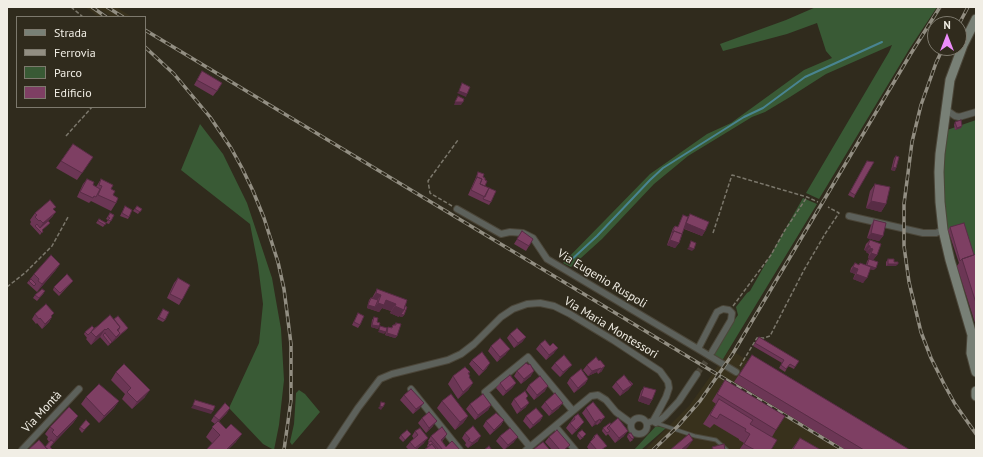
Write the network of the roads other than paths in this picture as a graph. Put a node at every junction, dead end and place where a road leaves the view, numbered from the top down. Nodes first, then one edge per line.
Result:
1 (976, 19) edge
2 (945, 109) junction
3 (976, 112) edge
4 (457, 209) road end
5 (849, 216) dead end
6 (943, 230) junction
7 (698, 349) junction
8 (712, 352) tunnel mouth
9 (975, 362) edge
10 (736, 372) road end
11 (976, 372) edge
12 (697, 374) tunnel mouth
13 (412, 388) edge
14 (79, 389) dead end
15 (976, 391) edge
16 (976, 396) edge
17 (573, 411) junction
18 (655, 422) junction
19 (631, 423) junction
20 (646, 423) junction
21 (556, 426) junction
22 (528, 448) edge
23 (22, 450) edge
24 (330, 450) edge
25 (460, 450) edge
26 (575, 450) edge
27 (727, 450) edge

1 - 2 main road
2 - 3 street
2 - 6 main road
4 - 7 street, Via Eugenio Ruspoli
5 - 6 street
6 - 9 main road
7 - 8 street
7 - 10 street, Via Eugenio Ruspoli
9 - 11 main road
12 - 18 street
13 - 25 street
14 - 23 street, Via Montà
15 - 16 main road
17 - 19 street
17 - 21 street
17 - 22 street
18 - 20 street
18 - 24 street, Via Maria Montessori
18 - 27 lane
19 - 20 street
19 - 20 street
21 - 22 street
21 - 26 street

